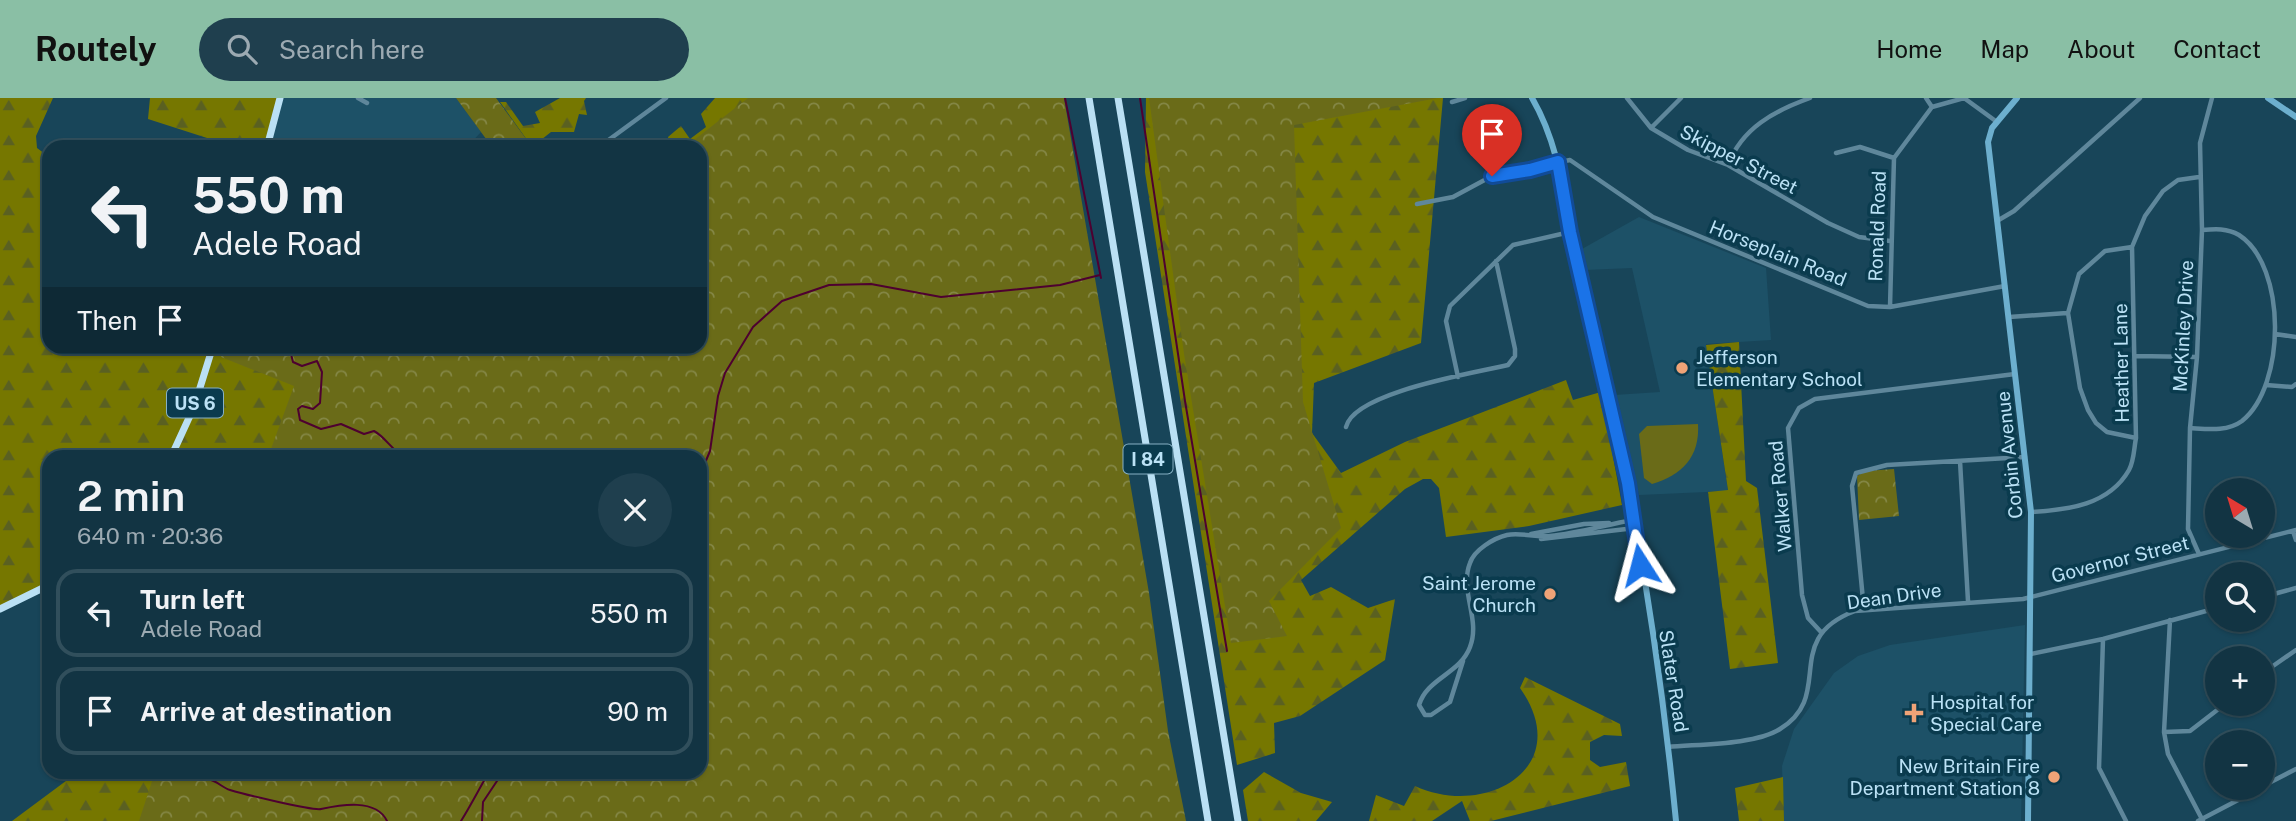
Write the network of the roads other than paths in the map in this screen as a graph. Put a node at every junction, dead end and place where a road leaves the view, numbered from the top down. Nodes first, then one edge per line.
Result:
1 (280, 98) edge
2 (358, 98) edge
3 (666, 98) edge
4 (1089, 98) edge
5 (1119, 98) edge
6 (1465, 98) edge
7 (1532, 98) edge
8 (1627, 98) edge
9 (1681, 98) edge
10 (1810, 98) edge
11 (1926, 98) edge
12 (1964, 98) edge
13 (2017, 98) edge
14 (2140, 98) edge
15 (2212, 98) edge
16 (2267, 98) edge
17 (1452, 102) dead end
18 (367, 103) dead end
19 (1932, 107) junction
20 (2296, 117) edge
21 (1997, 122) junction
22 (1651, 128) junction
23 (269, 140) edge
24 (609, 140) edge
25 (1836, 153) dead end
26 (1894, 158) junction
27 (1558, 162) junction
28 (1728, 165) junction
29 (2199, 177) junction
30 (1417, 205) dead end
31 (1997, 220) junction
32 (2202, 230) junction
33 (1570, 232) junction
34 (1890, 240) junction
35 (2132, 247) junction
36 (1496, 261) junction
37 (2005, 286) junction
38 (1889, 307) junction
39 (2068, 313) junction
40 (2009, 317) junction
41 (2276, 334) junction
42 (2296, 337) edge
43 (211, 354) edge
44 (2136, 356) junction
45 (2197, 356) junction
46 (2016, 374) junction
47 (1458, 377) junction
48 (2296, 384) edge
49 (2266, 385) junction
50 (1346, 426) dead end
51 (2190, 428) junction
52 (2136, 438) junction
53 (174, 450) edge
54 (2026, 457) junction
55 (1960, 461) junction
56 (2031, 512) junction
57 (1633, 520) junction
58 (1635, 528) junction
59 (2295, 530) edge
60 (1527, 535) junction
61 (2296, 540) edge
62 (2199, 554) junction
63 (42, 588) edge
64 (2296, 588) edge
65 (2275, 594) edge
66 (2032, 595) junction
67 (1968, 601) junction
68 (0, 609) edge
69 (1864, 610) junction
70 (2205, 611) edge
71 (2170, 620) junction
72 (1821, 632) junction
73 (2103, 639) junction
74 (2296, 650) edge
75 (2031, 654) junction
76 (1463, 661) junction
77 (2275, 665) edge
78 (2209, 716) edge
79 (2164, 732) junction
80 (1668, 747) junction
81 (2296, 769) edge
82 (2275, 780) edge
83 (2238, 800) edge
84 (2201, 820) edge
85 (1208, 821) edge
86 (1238, 821) edge
87 (1676, 821) edge
88 (2028, 821) edge
89 (2126, 821) edge

1 - 23 highway
2 - 18 street
3 - 24 street
4 - 85 highway, I 84
5 - 86 highway, I 84
6 - 17 street
7 - 27 main road, Slater Road
8 - 22 street, Skipper Street
9 - 22 street
10 - 28 street
11 - 19 street
12 - 19 street
12 - 21 street
13 - 21 main road, Corbin Avenue
14 - 31 street
15 - 29 street, McKinley Drive
16 - 20 main road
19 - 26 street, Ronald Road
21 - 31 main road, Corbin Avenue
22 - 28 street, Skipper Street
25 - 26 street
26 - 34 street, Ronald Road
27 - 30 street
27 - 33 main road, Slater Road
27 - 38 street, Horseplain Road
28 - 34 street, Skipper Street
29 - 32 street, McKinley Drive
29 - 35 street, Heather Lane
31 - 37 main road, Corbin Avenue
32 - 41 street
32 - 45 street, McKinley Drive
33 - 36 street
33 - 57 main road, Slater Road
34 - 38 street, Ronald Road
35 - 39 street
35 - 44 street, Heather Lane
36 - 47 street
36 - 47 street
37 - 38 street, Horseplain Road
37 - 40 main road, Corbin Avenue
39 - 40 street
39 - 52 street
40 - 46 main road, Corbin Avenue
41 - 42 street
41 - 49 street
43 - 53 highway, US 6
44 - 45 street
44 - 52 street, Heather Lane
45 - 51 street, McKinley Drive
46 - 54 main road, Corbin Avenue
46 - 72 street, Walker Road
47 - 50 street
48 - 49 street
49 - 51 street
51 - 62 street, McKinley Drive
52 - 56 street, Heather Lane
54 - 55 street
54 - 56 main road, Corbin Avenue
55 - 67 street
55 - 69 street
56 - 66 main road, Corbin Avenue
57 - 58 main road, Slater Road
57 - 60 street
58 - 60 street
58 - 80 main road, Slater Road
59 - 61 street
59 - 62 street, Governor Street
60 - 76 street
62 - 66 street, Governor Street
63 - 68 highway
64 - 65 street
66 - 67 street, Dean Drive
66 - 75 main road, Corbin Avenue
67 - 69 street, Dean Drive
69 - 72 street, Dean Drive
70 - 71 street
71 - 73 street
71 - 79 street
72 - 80 street
73 - 75 street
73 - 89 street
74 - 77 street
75 - 88 main road, Corbin Avenue
76 - 76 street
78 - 79 street
79 - 84 street
80 - 87 main road, Slater Road
81 - 82 street
83 - 84 street

